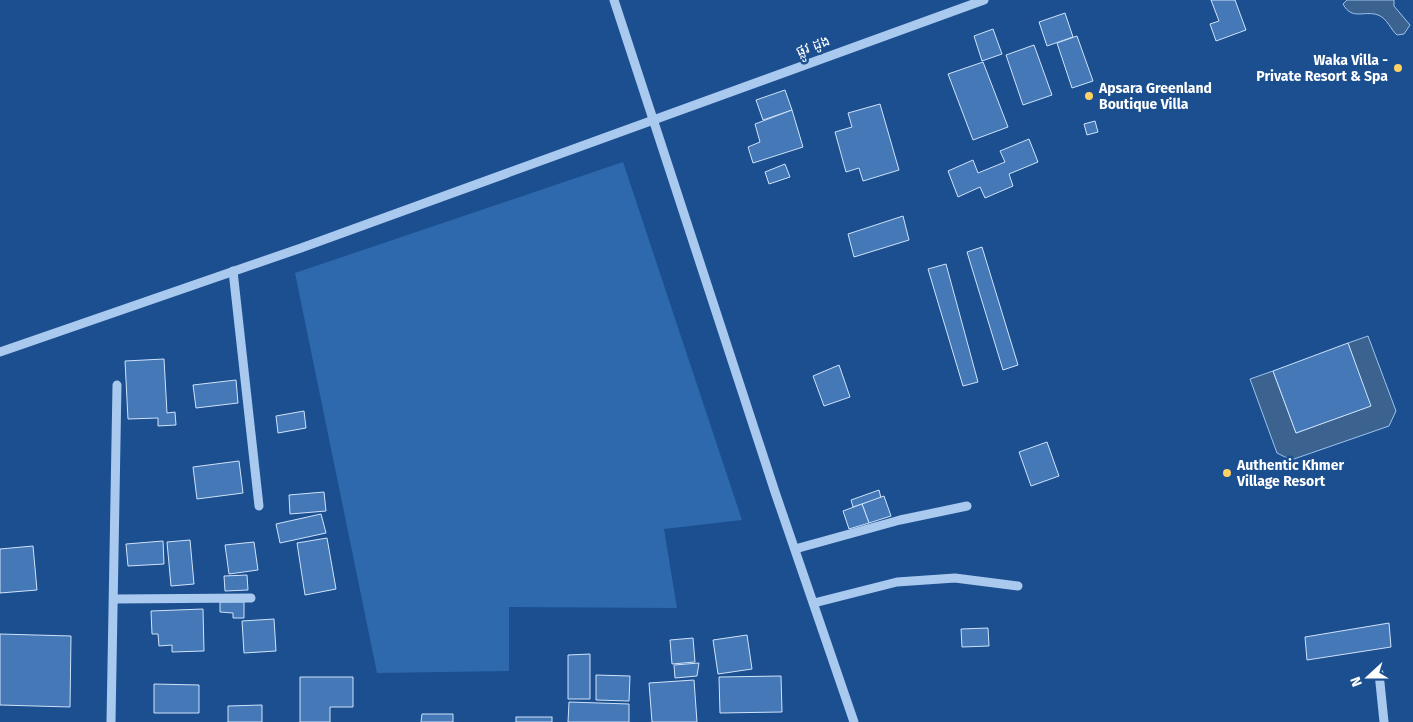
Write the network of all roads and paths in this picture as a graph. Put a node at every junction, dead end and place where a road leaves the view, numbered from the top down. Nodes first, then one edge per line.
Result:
1 (614, 0) edge
2 (984, 0) edge
3 (652, 119) junction
4 (233, 271) junction
5 (0, 352) edge
6 (117, 385) dead end
7 (259, 506) dead end
8 (966, 506) dead end
9 (795, 549) junction
10 (1018, 586) dead end
11 (251, 598) dead end
12 (114, 600) junction
13 (814, 603) junction
14 (1379, 673) dead end
15 (111, 722) edge
16 (854, 722) edge
17 (1384, 722) edge

1 - 3 street
2 - 3 street, ផ្លូវ ដូង
3 - 4 street, ផ្លូវ ដូង
3 - 9 street
4 - 5 street, ផ្លូវ ដូង
4 - 7 street
6 - 12 street
8 - 9 street
9 - 13 street
10 - 13 street
11 - 12 street
12 - 15 street
13 - 16 street
14 - 17 street

